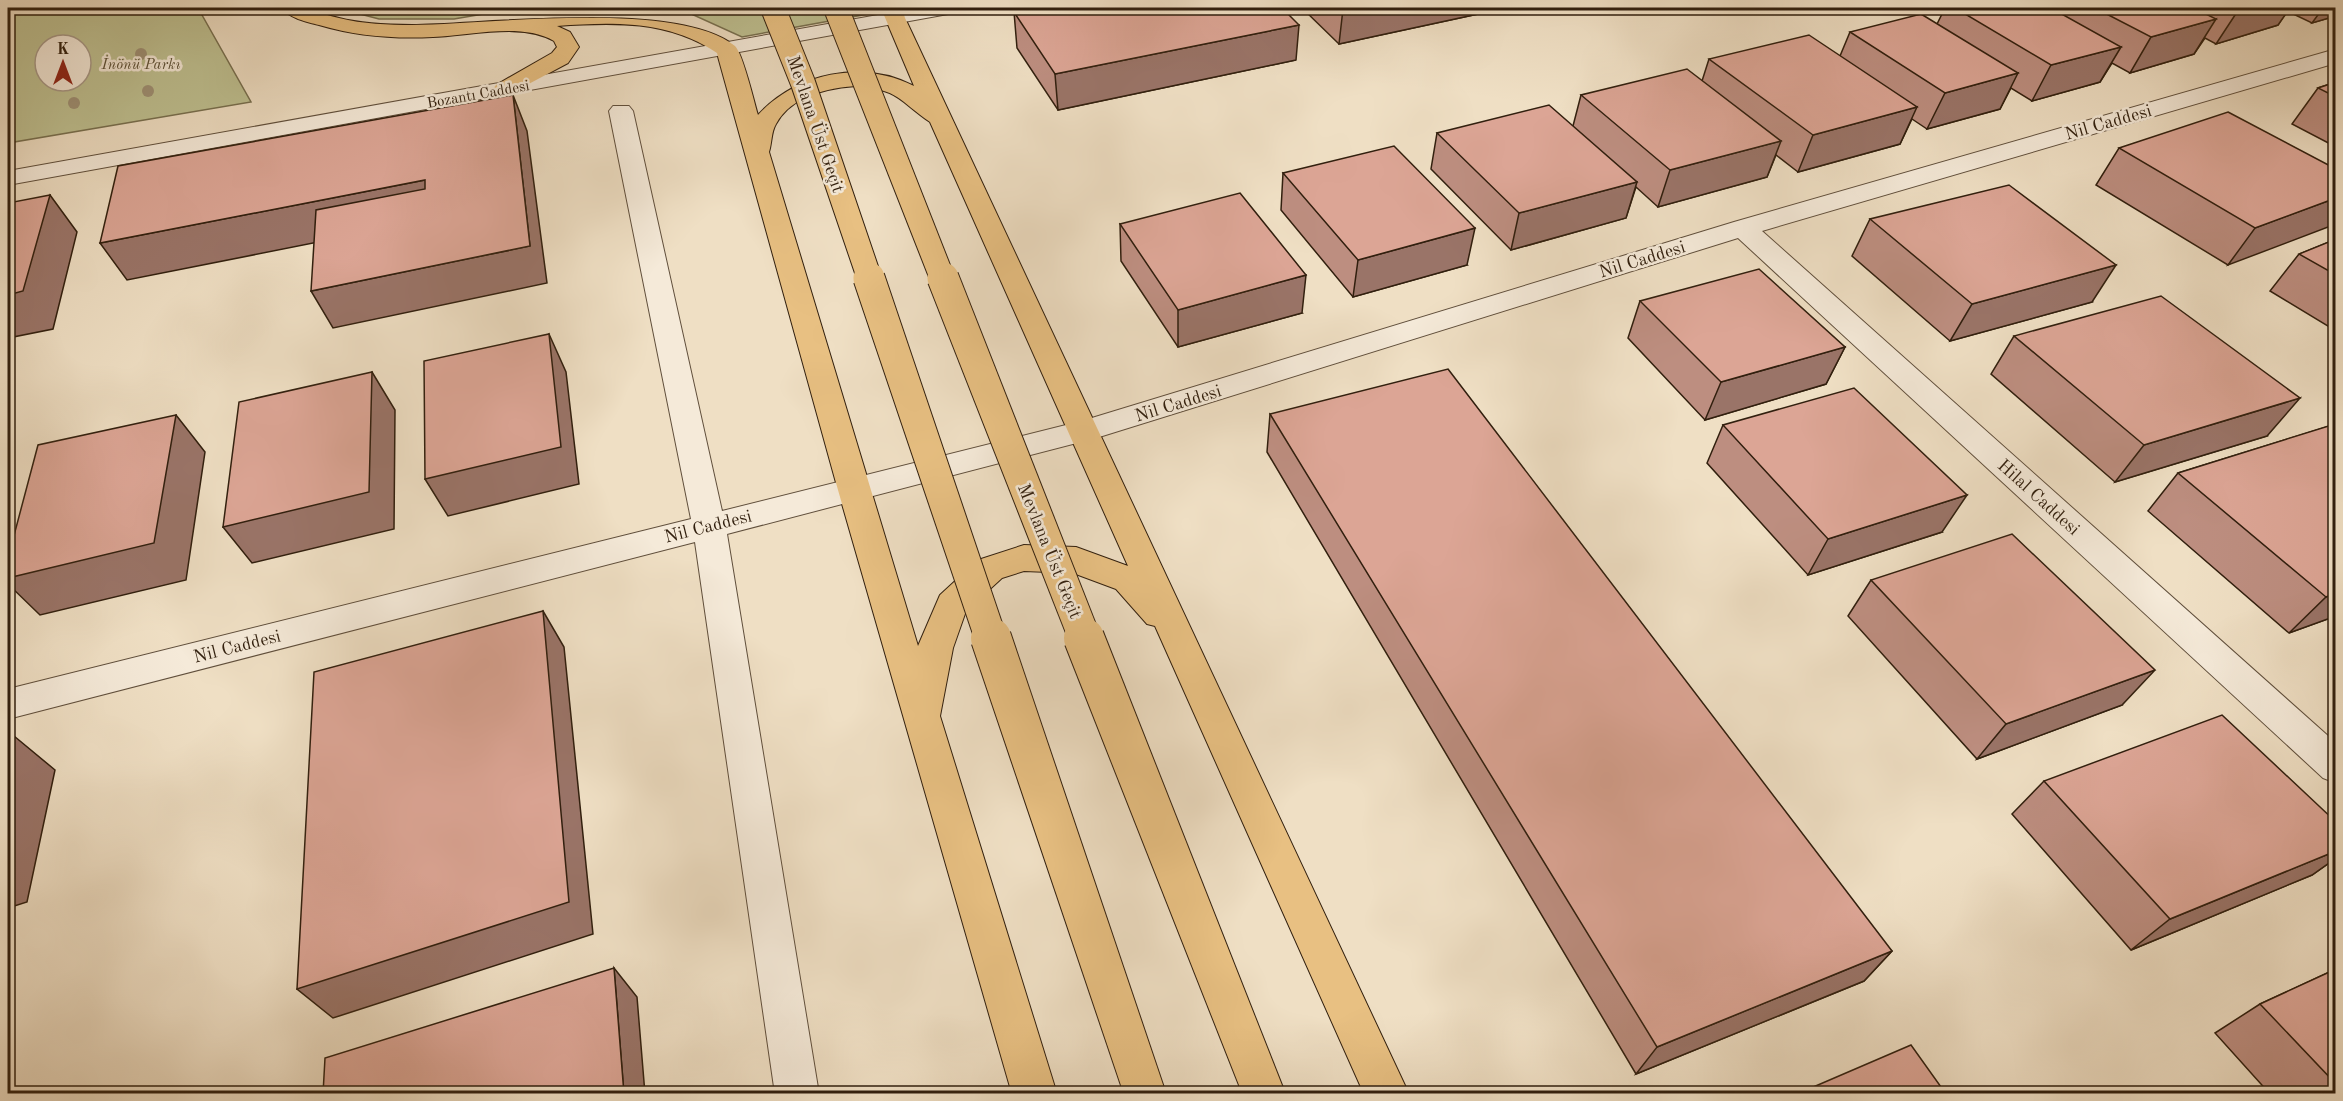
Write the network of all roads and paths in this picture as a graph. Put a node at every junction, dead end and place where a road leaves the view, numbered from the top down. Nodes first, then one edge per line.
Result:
1 (293, 8) edge
2 (774, 8) edge
3 (836, 8) edge
4 (948, 8) edge
5 (893, 13) edge
6 (502, 24) junction
7 (727, 50) junction
8 (2336, 56) edge
9 (504, 90) junction
10 (2173, 104) junction
11 (621, 111) dead end
12 (938, 118) junction
13 (2203, 120) edge
14 (757, 151) junction
15 (8, 178) edge
16 (1743, 228) junction
17 (1085, 431) junction
18 (854, 490) junction
19 (709, 526) junction
20 (1179, 635) junction
21 (8, 704) edge
22 (923, 720) junction
23 (2336, 767) edge
24 (797, 1094) edge
25 (1035, 1094) edge
26 (1145, 1094) edge
27 (1264, 1094) edge
28 (1387, 1094) edge

1 - 6 highway
2 - 26 highway, Mevlana Üst Geçit, bridge
3 - 27 highway, Mevlana Üst Geçit, bridge
4 - 5 street, Bozantı Caddesi
5 - 7 street, Bozantı Caddesi
5 - 12 highway
6 - 7 highway
6 - 9 highway
7 - 9 street, Bozantı Caddesi
7 - 14 highway
8 - 10 street, Nil Caddesi
9 - 15 street, Bozantı Caddesi
10 - 13 street
10 - 16 street, Nil Caddesi
11 - 19 street
12 - 14 highway
12 - 17 highway
14 - 18 highway
16 - 17 street, Nil Caddesi
16 - 23 street, Hilal Caddesi
17 - 18 street, Nil Caddesi
17 - 20 highway
18 - 19 street, Nil Caddesi
18 - 22 highway
19 - 21 street, Nil Caddesi
19 - 24 street
20 - 22 highway
20 - 28 highway
22 - 25 highway

